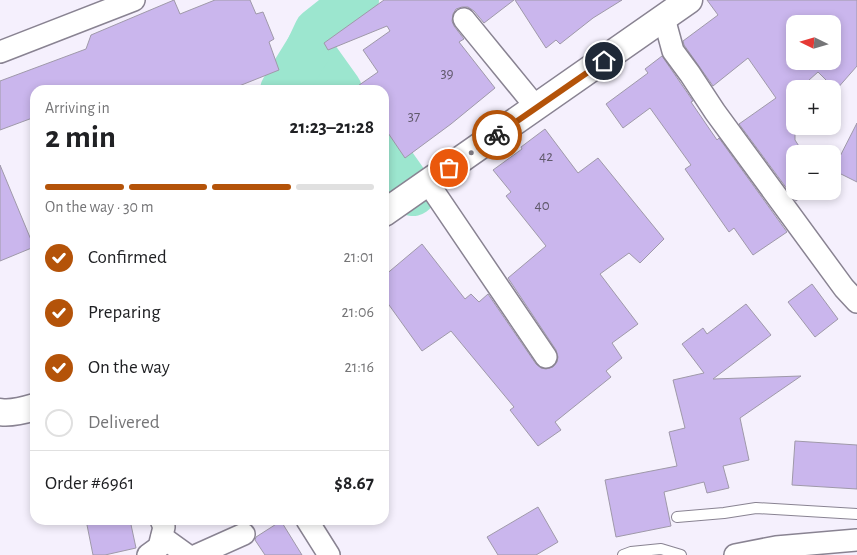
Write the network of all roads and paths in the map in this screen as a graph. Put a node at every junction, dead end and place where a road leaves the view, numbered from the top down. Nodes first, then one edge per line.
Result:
1 (134, 0) edge
2 (689, 0) edge
3 (664, 18) junction
4 (464, 19) dead end
5 (0, 52) edge
6 (536, 107) junction
7 (428, 183) junction
8 (389, 210) edge
9 (857, 302) edge
10 (546, 357) dead end
11 (30, 408) edge
12 (0, 412) edge
13 (857, 514) edge
14 (677, 517) dead end
15 (310, 525) edge
16 (162, 529) edge
17 (244, 534) dead end
18 (857, 540) edge
19 (148, 555) edge
20 (187, 555) edge
21 (197, 555) edge
22 (329, 555) edge
23 (622, 555) edge
24 (681, 555) edge
25 (735, 555) edge

1 - 5 street
2 - 3 street
3 - 6 street
3 - 9 street
4 - 6 street
6 - 7 street
7 - 8 street
7 - 10 street
11 - 12 street
13 - 14 lane
15 - 22 street
16 - 19 street
16 - 20 street
17 - 21 street
18 - 25 street
23 - 24 lane

